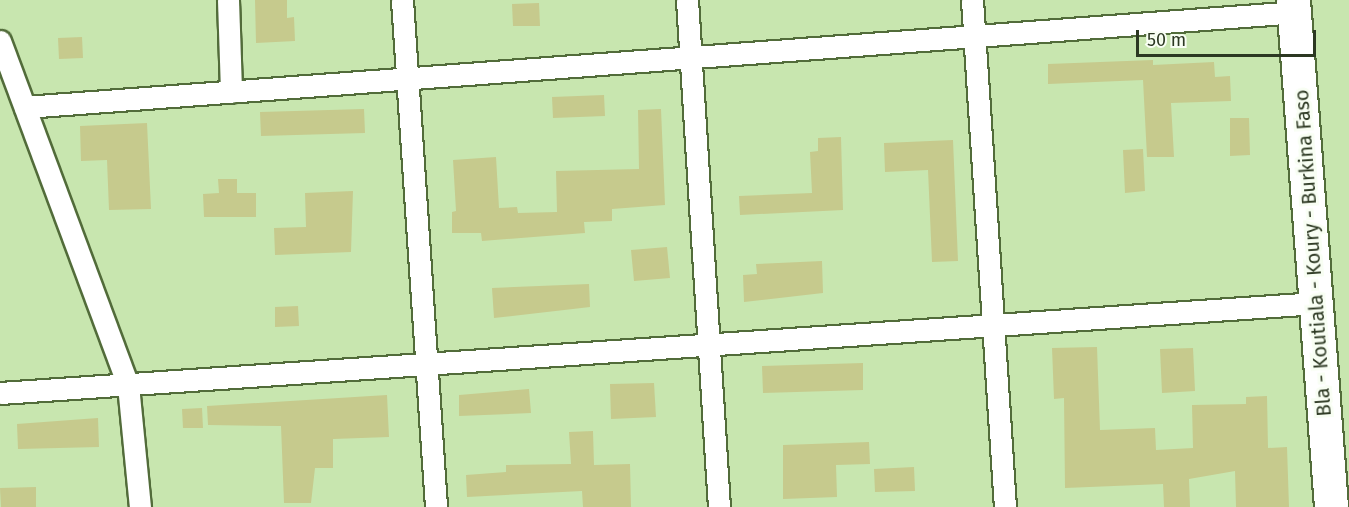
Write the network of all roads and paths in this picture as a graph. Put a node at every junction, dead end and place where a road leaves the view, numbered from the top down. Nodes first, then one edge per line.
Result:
1 (228, 0) edge
2 (402, 0) edge
3 (687, 0) edge
4 (972, 0) edge
5 (1294, 6) edge
6 (974, 36) junction
7 (0, 41) edge
8 (691, 57) junction
9 (408, 78) junction
10 (231, 92) junction
11 (25, 107) junction
12 (1318, 303) junction
13 (994, 326) junction
14 (710, 345) junction
15 (426, 364) junction
16 (128, 385) junction
17 (0, 393) edge
18 (140, 507) edge
19 (436, 507) edge
20 (719, 507) edge
21 (1005, 507) edge
22 (1331, 507) edge

1 - 10 street
2 - 9 street
3 - 8 street
4 - 6 street
5 - 6 street
5 - 12 main road, Bla - Koutiala - Koury - Burkina Faso
6 - 8 street
6 - 13 street
7 - 11 street
8 - 9 street
8 - 14 street
9 - 10 street
9 - 15 street
10 - 11 street
11 - 16 street
12 - 13 street
12 - 22 main road, Bla - Koutiala - Koury - Burkina Faso
13 - 14 street
13 - 21 street
14 - 15 street
14 - 20 street
15 - 16 street
15 - 19 street
16 - 17 street
16 - 18 street

